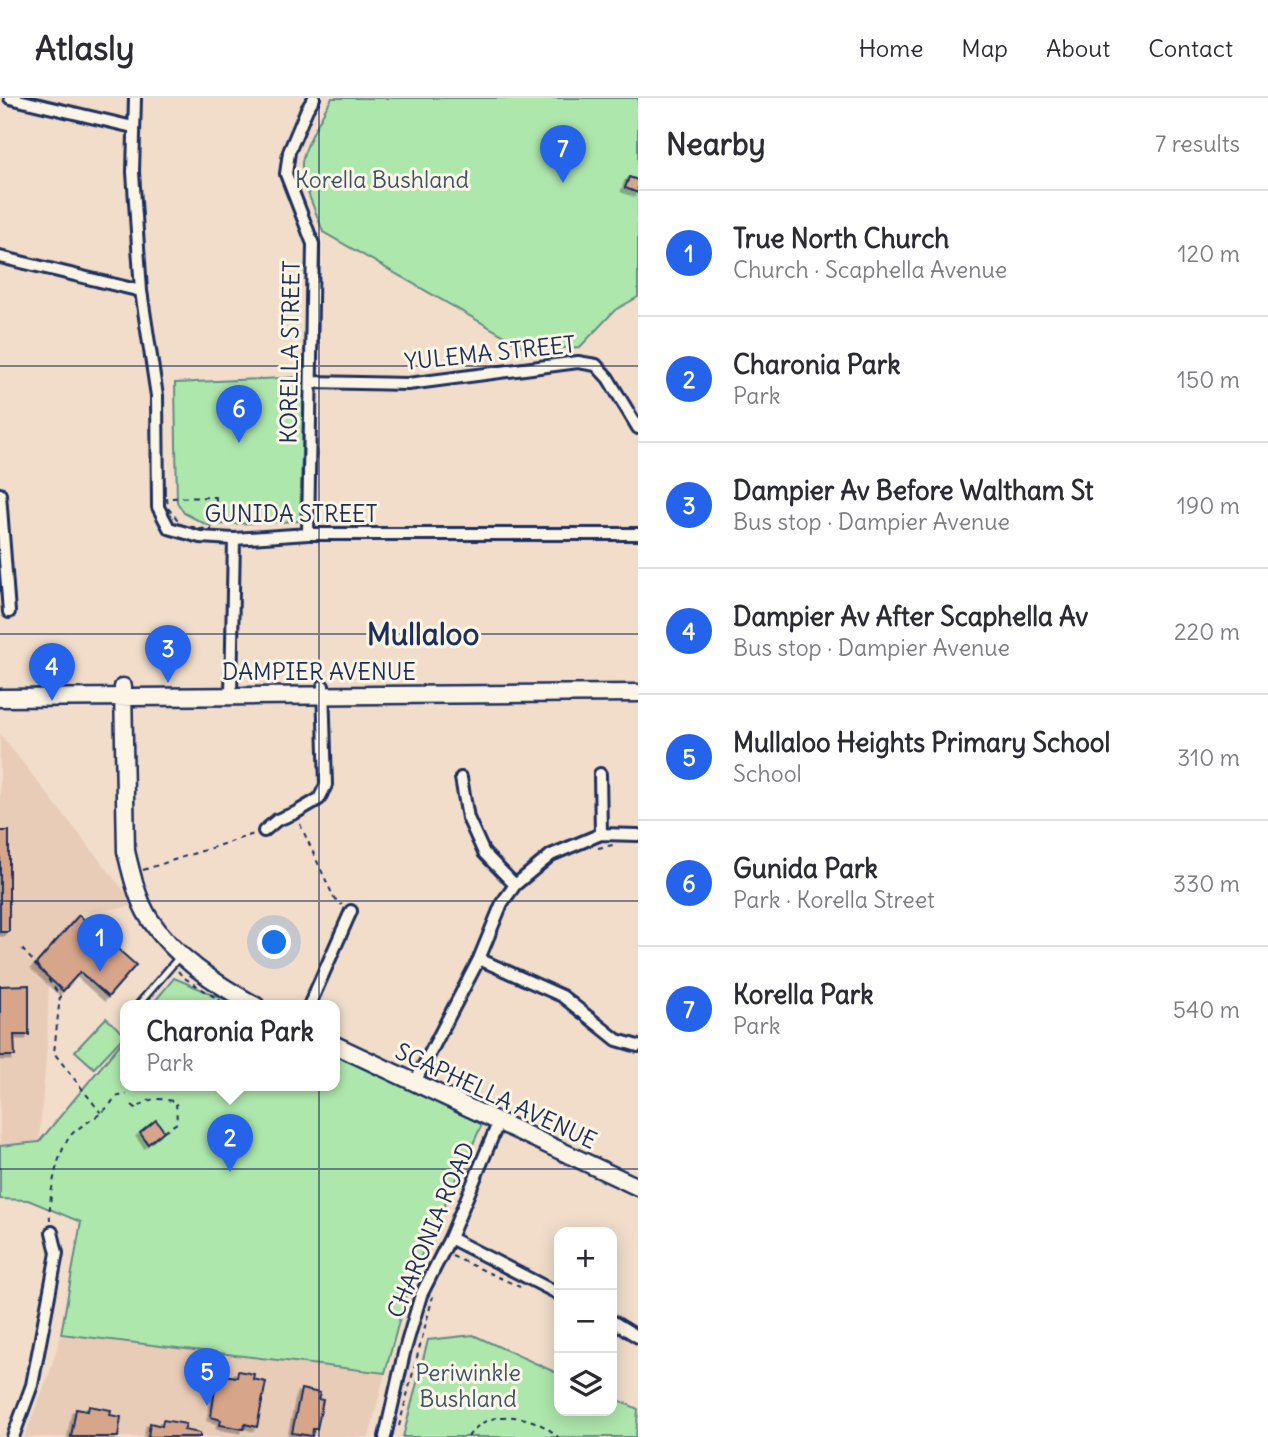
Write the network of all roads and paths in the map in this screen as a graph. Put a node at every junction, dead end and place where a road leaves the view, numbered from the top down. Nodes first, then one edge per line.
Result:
1 (10, 98) edge
2 (135, 98) edge
3 (314, 98) edge
4 (133, 127) junction
5 (0, 257) edge
6 (141, 292) junction
7 (312, 382) junction
8 (638, 428) edge
9 (0, 494) edge
10 (211, 530) joint
11 (308, 534) junction
12 (638, 534) edge
13 (234, 539) junction
14 (2, 540) edge
15 (9, 612) dead end
16 (638, 684) edge
17 (0, 688) edge
18 (232, 690) junction
19 (124, 691) junction
20 (323, 691) junction
21 (638, 693) edge
22 (0, 698) edge
23 (600, 774) dead end
24 (461, 778) dead end
25 (295, 813) junction
26 (264, 831) joint
27 (601, 834) junction
28 (638, 835) edge
29 (614, 845) dead end
30 (592, 849) dead end
31 (132, 874) junction
32 (515, 885) junction
33 (351, 911) joint
34 (22, 949) dead end
35 (181, 955) junction
36 (479, 959) junction
37 (141, 1000) edge
38 (245, 1000) edge
39 (312, 1000) edge
40 (638, 1046) edge
41 (340, 1047) edge
42 (436, 1064) dead end
43 (415, 1082) junction
44 (431, 1090) junction
45 (127, 1094) dead end
46 (132, 1105) dead end
47 (101, 1113) junction
48 (499, 1121) junction
49 (164, 1131) dead end
50 (638, 1187) edge
51 (52, 1232) joint
52 (453, 1240) junction
53 (524, 1288) dead end
54 (554, 1291) edge
55 (433, 1295) dead end
56 (617, 1324) edge
57 (638, 1337) edge
58 (13, 1437) edge
59 (385, 1437) edge
60 (396, 1437) edge
61 (468, 1437) edge
62 (558, 1437) edge

1 - 4 street
2 - 4 street, GUNIDA STREET
3 - 7 street, KORELLA STREET
4 - 6 street, GUNIDA STREET
5 - 6 street
6 - 13 street, GUNIDA STREET
7 - 8 street, YULEMA STREET
7 - 11 street, KORELLA STREET
9 - 14 street
10 - 10 path
11 - 12 street, GUNIDA STREET
11 - 13 street, GUNIDA STREET
13 - 18 street
14 - 15 street
16 - 20 main road, DAMPIER AVENUE
17 - 19 main road, DAMPIER AVENUE
18 - 19 main road, DAMPIER AVENUE
18 - 20 main road, DAMPIER AVENUE
19 - 22 main road, DAMPIER AVENUE
19 - 31 main road
20 - 21 main road, DAMPIER AVENUE
20 - 25 street
23 - 27 street
24 - 32 street
25 - 26 street
25 - 33 path
26 - 31 path
27 - 28 street
27 - 32 street
29 - 30 path
31 - 35 main road
32 - 36 street
33 - 39 street
34 - 47 path
35 - 37 lane
35 - 38 main road
36 - 40 street
36 - 43 street
41 - 43 main road, SCAPHELLA AVENUE
42 - 44 path
43 - 44 main road, SCAPHELLA AVENUE
44 - 48 main road, SCAPHELLA AVENUE
45 - 47 path
46 - 49 path
47 - 51 path
48 - 50 main road, SCAPHELLA AVENUE
48 - 52 street, CHARONIA ROAD
51 - 58 street
52 - 53 path
52 - 54 street
52 - 59 street, CHARONIA ROAD
55 - 60 path
56 - 57 street
61 - 62 path

